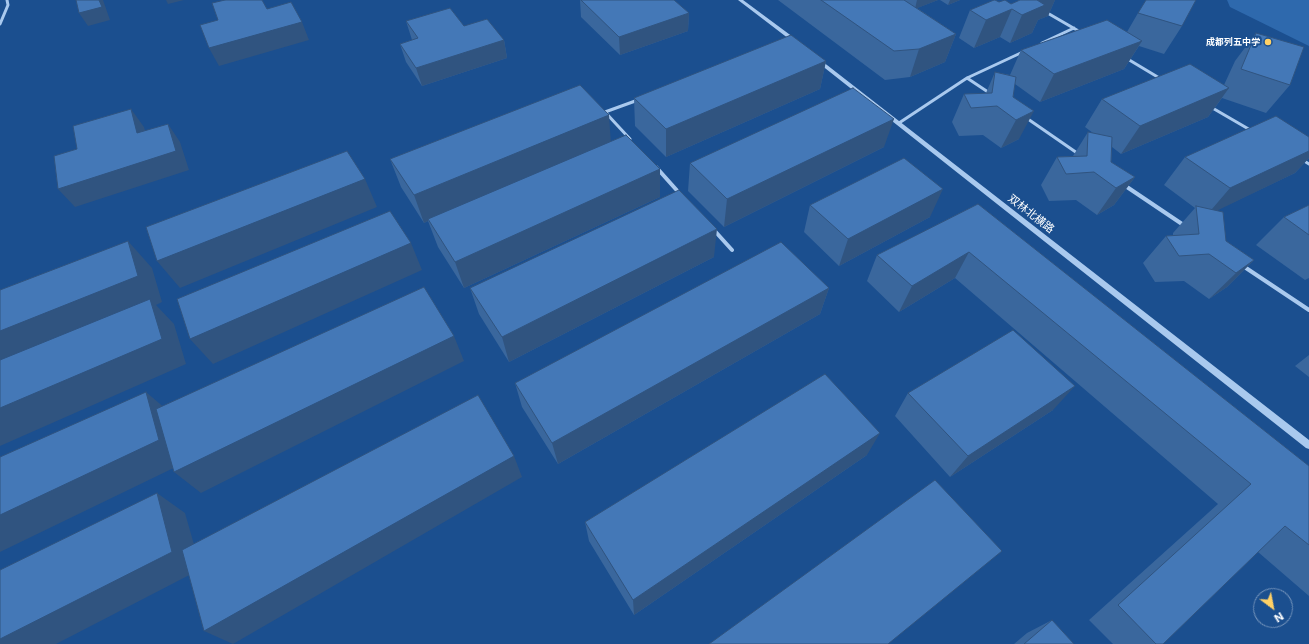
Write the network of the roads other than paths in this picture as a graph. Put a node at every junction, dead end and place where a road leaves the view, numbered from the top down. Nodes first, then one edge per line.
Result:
1 (7, 0) edge
2 (740, 0) edge
3 (1037, 7) edge
4 (0, 24) edge
5 (1074, 28) junction
6 (1088, 36) edge
7 (794, 41) junction
8 (787, 44) edge
9 (1038, 45) edge
10 (800, 46) edge
11 (1031, 48) edge
12 (813, 56) edge
13 (1122, 56) edge
14 (967, 78) junction
15 (1164, 80) edge
16 (994, 96) edge
17 (642, 99) edge
18 (1205, 104) edge
19 (1020, 114) edge
20 (899, 123) junction
21 (1254, 132) edge
22 (632, 141) edge
23 (1295, 156) edge
24 (1086, 158) edge
25 (653, 164) edge
26 (1309, 164) edge
27 (1118, 181) edge
28 (685, 199) edge
29 (711, 227) edge
30 (1191, 230) dead end
31 (732, 250) dead end
32 (1237, 261) edge
33 (1309, 310) edge
34 (1309, 446) edge

1 - 4 street
2 - 7 street
3 - 5 street
5 - 6 street
5 - 9 street
7 - 8 street
7 - 10 street
11 - 14 street
12 - 20 street, 双林北横路
13 - 15 street
14 - 16 street
14 - 20 street
17 - 22 street
18 - 21 street
19 - 24 street
20 - 34 street, 双林北横路
23 - 26 street
25 - 28 street
27 - 30 street
29 - 31 street
32 - 33 street

